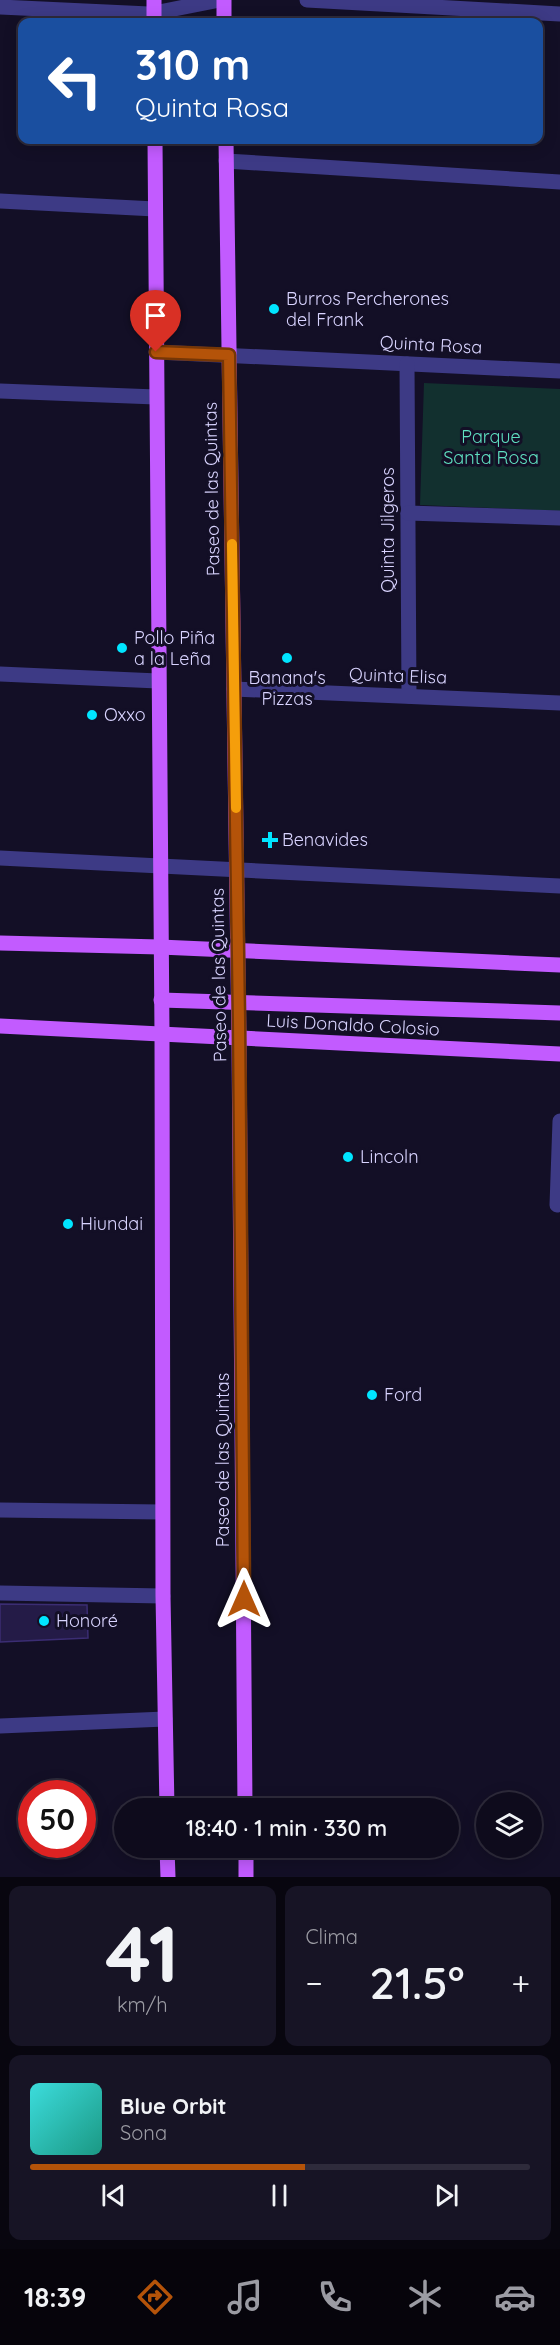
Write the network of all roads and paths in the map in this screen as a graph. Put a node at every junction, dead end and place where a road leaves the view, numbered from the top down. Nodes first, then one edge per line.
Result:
1 (222, 0) edge
2 (307, 0) edge
3 (0, 7) edge
4 (154, 12) edge
5 (560, 14) edge
6 (224, 18) edge
7 (154, 144) edge
8 (226, 144) edge
9 (226, 160) junction
10 (560, 182) edge
11 (0, 201) edge
12 (155, 209) junction
13 (156, 352) junction
14 (229, 355) junction
15 (407, 364) junction
16 (560, 371) edge
17 (0, 391) edge
18 (156, 397) junction
19 (408, 513) junction
20 (560, 518) edge
21 (0, 674) edge
22 (158, 681) junction
23 (234, 689) junction
24 (409, 696) junction
25 (560, 703) edge
26 (0, 858) edge
27 (159, 866) junction
28 (236, 870) junction
29 (560, 886) edge
30 (0, 944) edge
31 (160, 947) junction
32 (238, 950) junction
33 (560, 965) edge
34 (161, 1000) junction
35 (239, 1002) junction
36 (560, 1013) edge
37 (0, 1026) edge
38 (162, 1034) junction
39 (239, 1039) junction
40 (560, 1054) edge
41 (560, 1121) edge
42 (557, 1205) dead end
43 (0, 1510) edge
44 (162, 1512) junction
45 (0, 1593) edge
46 (162, 1596) junction
47 (165, 1719) junction
48 (0, 1726) edge
49 (167, 1798) edge
50 (245, 1798) edge
51 (167, 1858) edge
52 (246, 1858) edge
53 (168, 1877) edge
54 (246, 1877) edge

1 - 4 street
1 - 6 main road
2 - 5 street
3 - 4 street
7 - 12 main road
8 - 9 main road, Paseo de las Quintas
9 - 10 street
9 - 14 main road, Paseo de las Quintas
11 - 12 street
12 - 13 main road
13 - 14 street, Quinta Rosa
13 - 18 main road
14 - 15 street, Quinta Rosa
14 - 23 main road, Paseo de las Quintas
15 - 16 street, Quinta Rosa
15 - 19 street, Quinta Jilgeros
17 - 18 street
18 - 22 main road
19 - 20 street
19 - 24 street, Quinta Jilgeros
21 - 22 street
22 - 27 main road
23 - 24 street, Quinta Elisa
23 - 28 main road, Paseo de las Quintas
24 - 25 street, Quinta Elisa
26 - 27 street
27 - 28 street
27 - 31 main road
28 - 29 street
28 - 32 main road, Paseo de las Quintas
30 - 31 main road
31 - 32 main road
31 - 34 main road
32 - 33 main road
32 - 35 main road, Paseo de las Quintas
34 - 35 main road
34 - 38 main road
35 - 36 main road
35 - 39 main road, Paseo de las Quintas
37 - 38 main road, Luis Donaldo Colosio
38 - 39 main road, Luis Donaldo Colosio
38 - 44 main road
39 - 40 main road, Luis Donaldo Colosio
39 - 50 main road, Paseo de las Quintas
41 - 42 street
43 - 44 street
44 - 46 main road
45 - 46 street
46 - 47 main road
47 - 48 street
47 - 49 main road
51 - 53 main road
52 - 54 main road

